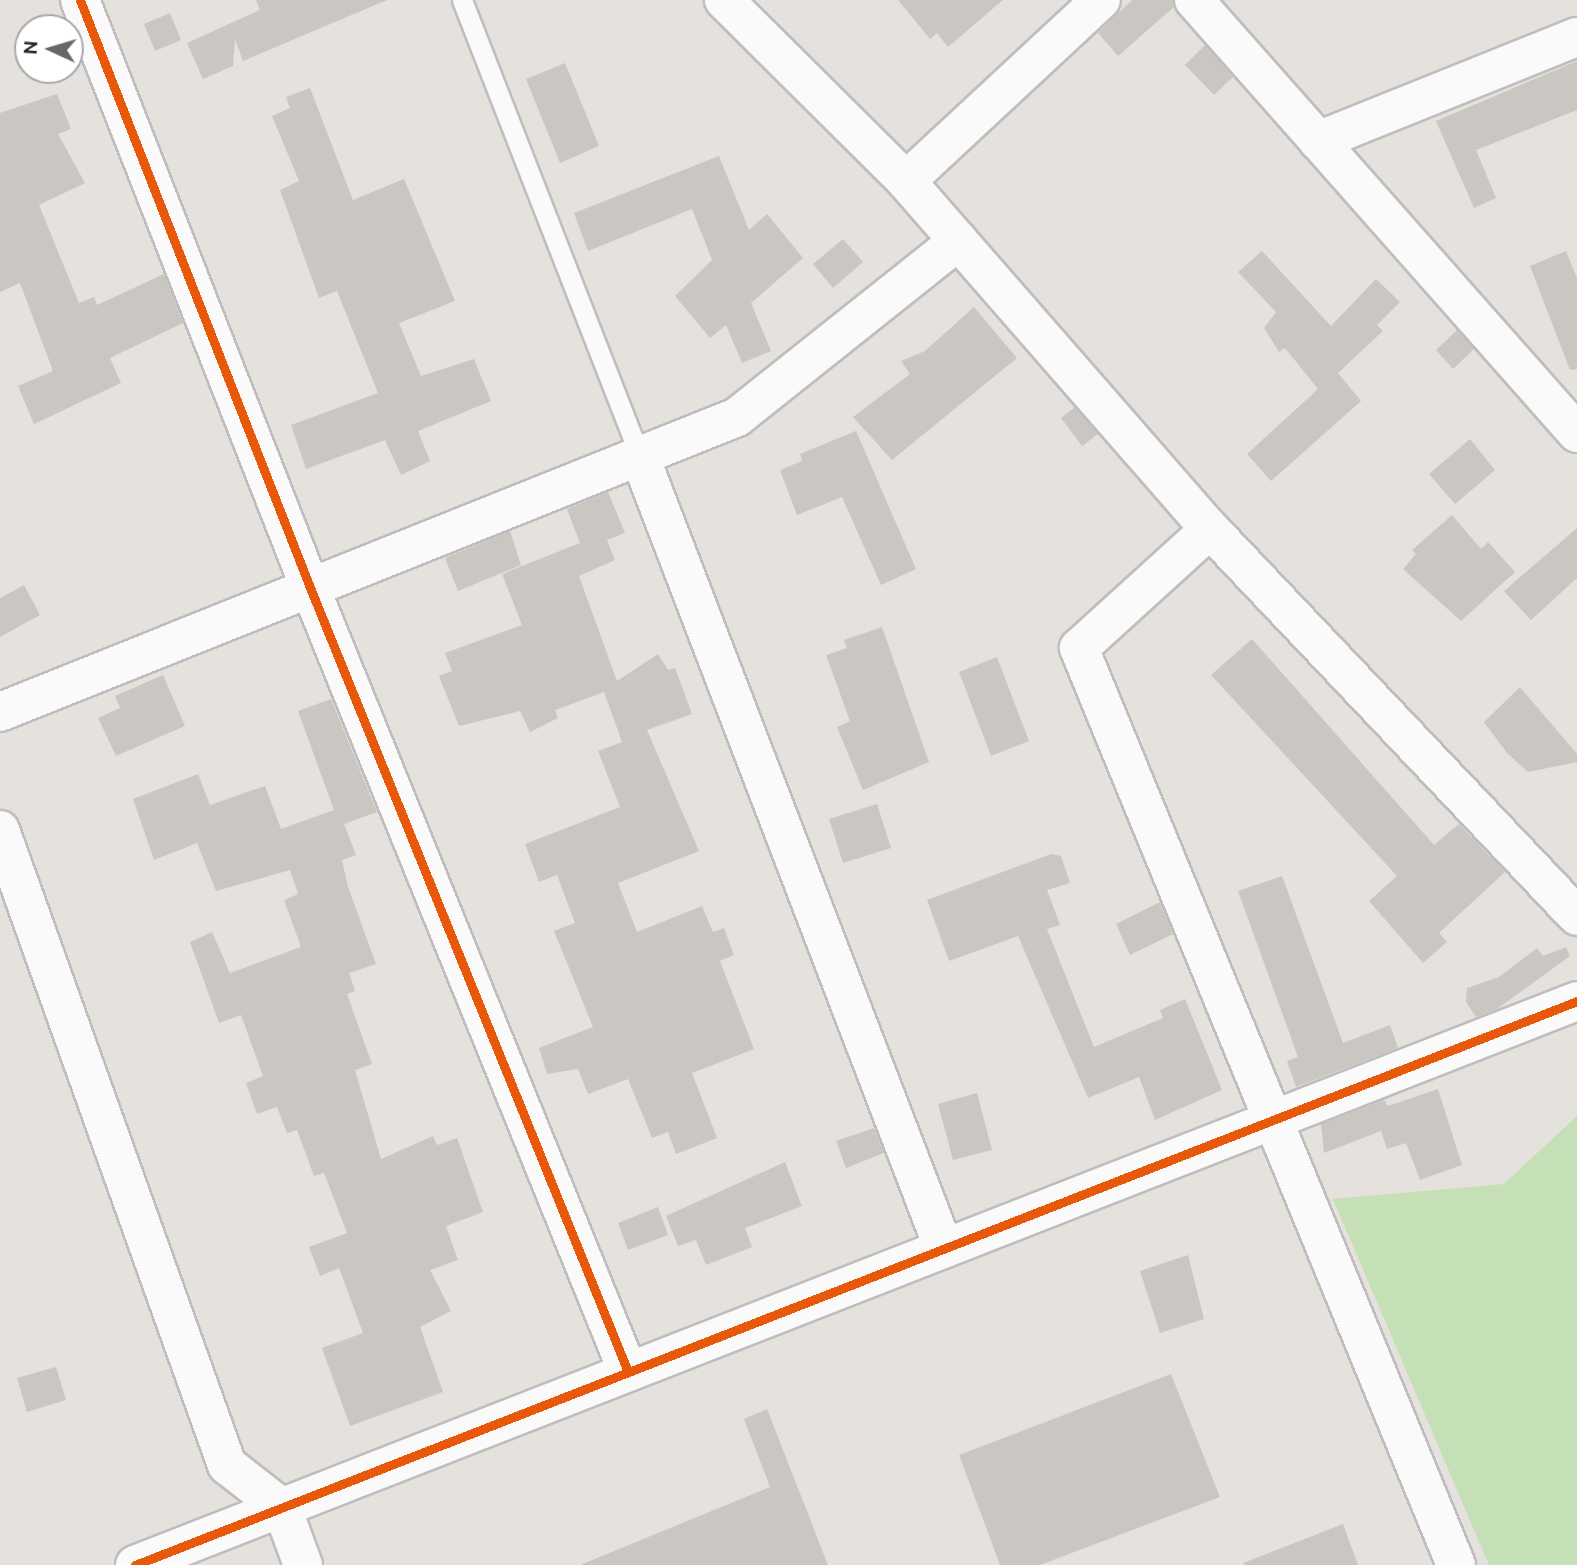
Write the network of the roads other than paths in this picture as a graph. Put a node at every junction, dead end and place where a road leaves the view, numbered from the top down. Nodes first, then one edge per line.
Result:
1 (80, 0) edge
2 (462, 0) edge
3 (724, 0) edge
4 (1101, 0) edge
5 (1194, 0) edge
6 (1577, 37) edge
7 (1318, 141) junction
8 (906, 181) junction
9 (958, 241) junction
10 (1577, 433) edge
11 (640, 457) junction
12 (1210, 529) junction
13 (311, 590) junction
14 (0, 712) edge
15 (0, 831) edge
16 (1577, 916) edge
17 (1577, 1001) edge
18 (1275, 1119) junction
19 (944, 1248) junction
20 (628, 1372) junction
21 (282, 1507) junction
22 (135, 1565) edge
23 (303, 1565) edge
24 (1456, 1565) edge

1 - 13 street
2 - 11 lane
3 - 8 street
4 - 8 street
5 - 7 street
6 - 7 street
7 - 10 street
8 - 9 street
9 - 11 street
9 - 12 street
11 - 13 street
11 - 19 street
12 - 16 street
12 - 18 street
13 - 14 street
13 - 20 street
15 - 21 street
17 - 18 street
18 - 19 street
18 - 24 street
19 - 20 street
20 - 21 street
21 - 22 street
21 - 23 street

